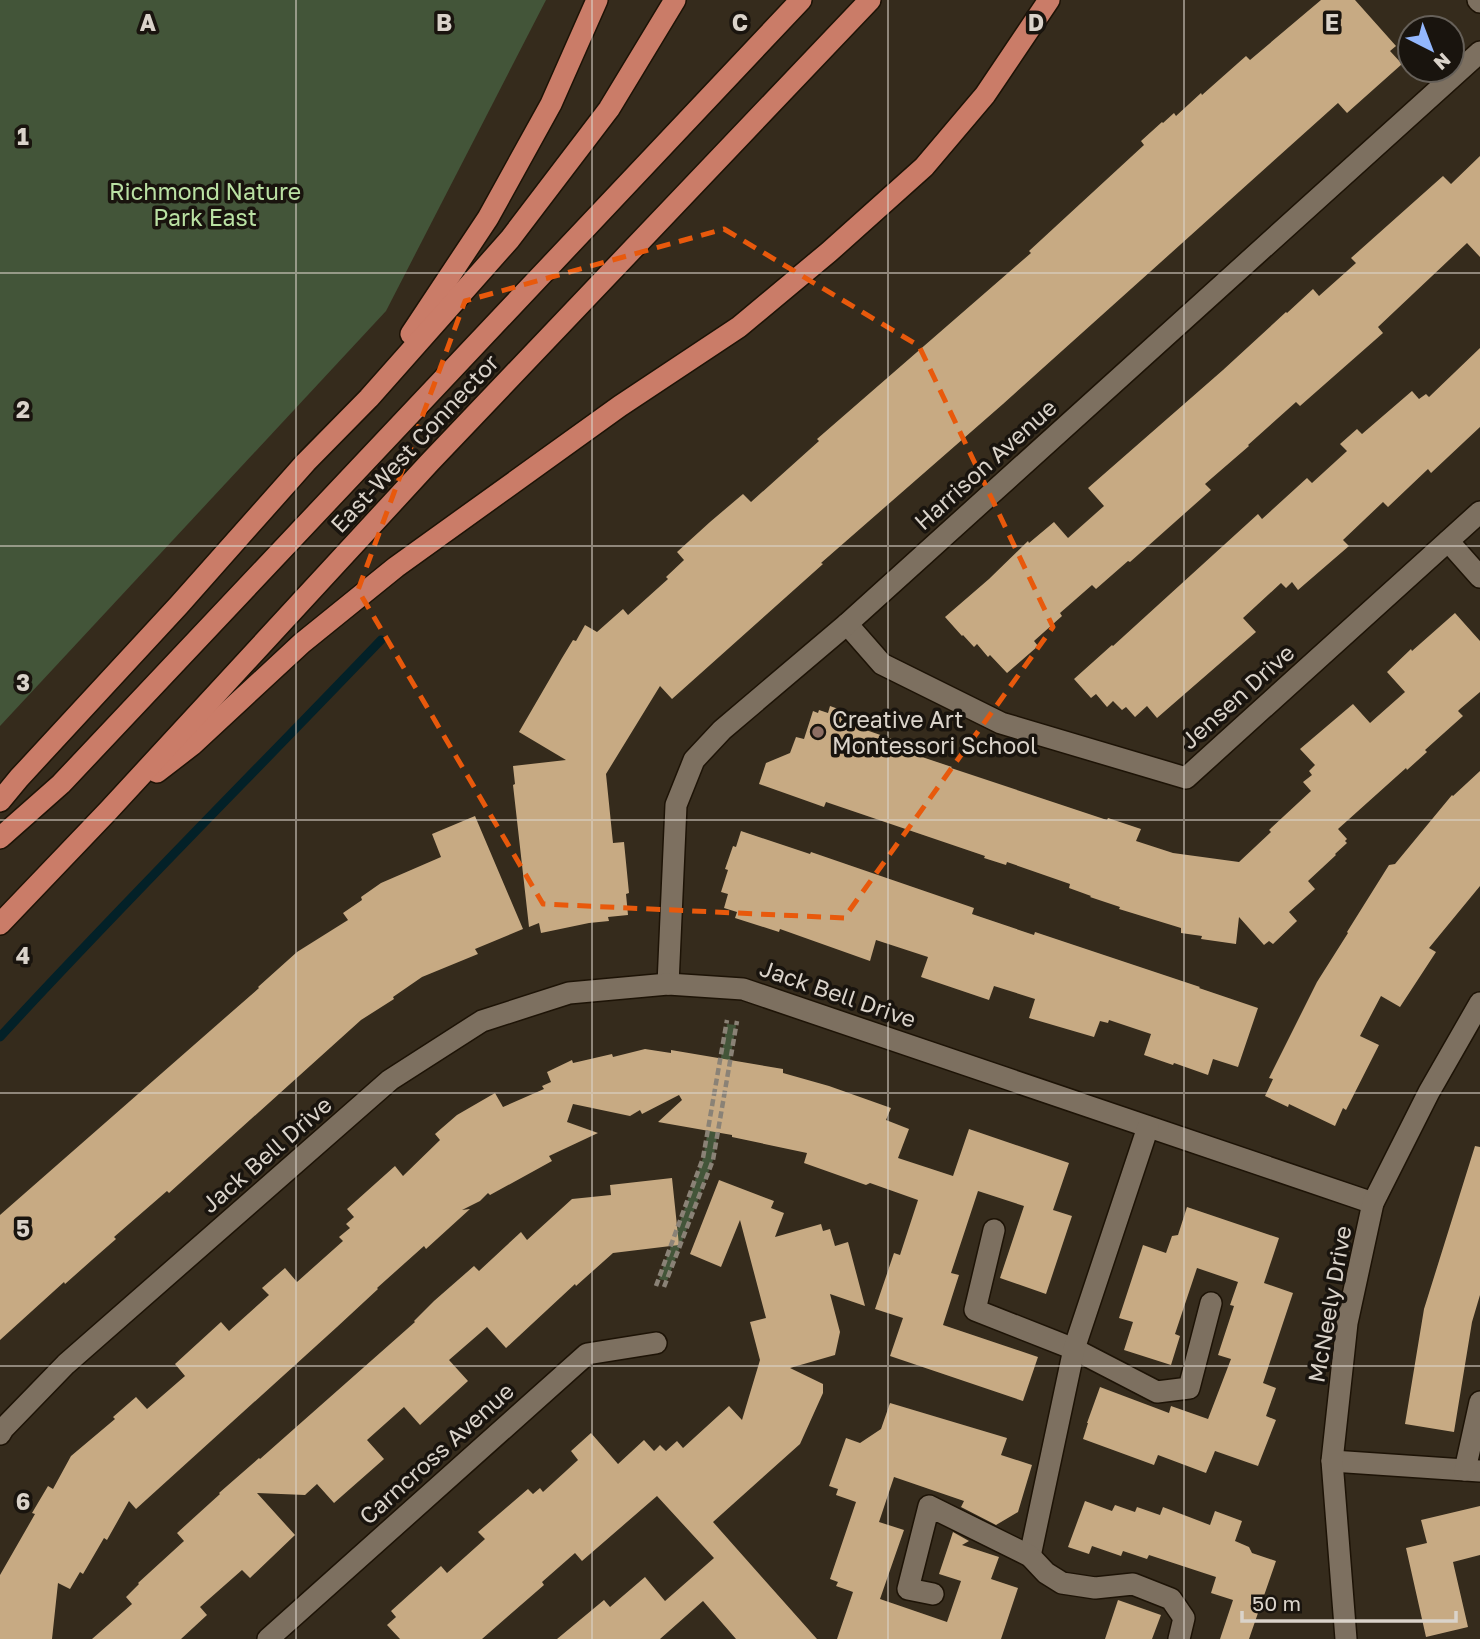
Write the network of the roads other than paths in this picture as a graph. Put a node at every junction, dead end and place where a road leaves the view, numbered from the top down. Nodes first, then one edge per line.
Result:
1 (597, 0) edge
2 (675, 0) edge
3 (801, 0) edge
4 (870, 0) edge
5 (1049, 0) edge
6 (1480, 52) edge
7 (369, 398) junction
8 (1480, 512) edge
9 (1448, 541) junction
10 (1480, 577) edge
11 (847, 624) junction
12 (0, 801) edge
13 (108, 810) junction
14 (0, 838) edge
15 (0, 924) edge
16 (668, 984) junction
17 (1480, 1003) edge
18 (1148, 1127) junction
19 (1373, 1203) junction
20 (994, 1230) dead end
21 (1212, 1303) dead end
22 (656, 1343) dead end
23 (1074, 1349) junction
24 (1480, 1402) edge
25 (0, 1434) edge
26 (1332, 1461) junction
27 (1473, 1471) edge
28 (1030, 1556) junction
29 (933, 1594) dead end
30 (268, 1639) edge
31 (1179, 1639) edge
32 (1346, 1639) edge

1 - 7 highway
2 - 7 highway
3 - 14 highway, East-West Connector
4 - 13 highway, East-West Connector
5 - 13 highway
6 - 11 street, Harrison Avenue
7 - 12 highway
8 - 9 street, Jensen Drive
9 - 10 street
9 - 11 street, Jensen Drive
11 - 16 street, Harrison Avenue
13 - 15 highway, East-West Connector
16 - 18 street, Jack Bell Drive
16 - 25 street, Jack Bell Drive
17 - 19 street, McNeely Drive
18 - 19 street, Jack Bell Drive
18 - 23 street
19 - 26 street, McNeely Drive
20 - 23 street
21 - 23 street
22 - 30 street, Carncross Avenue
23 - 28 street
24 - 27 street
26 - 27 street
26 - 32 street, McNeely Drive
28 - 29 street
28 - 31 street

